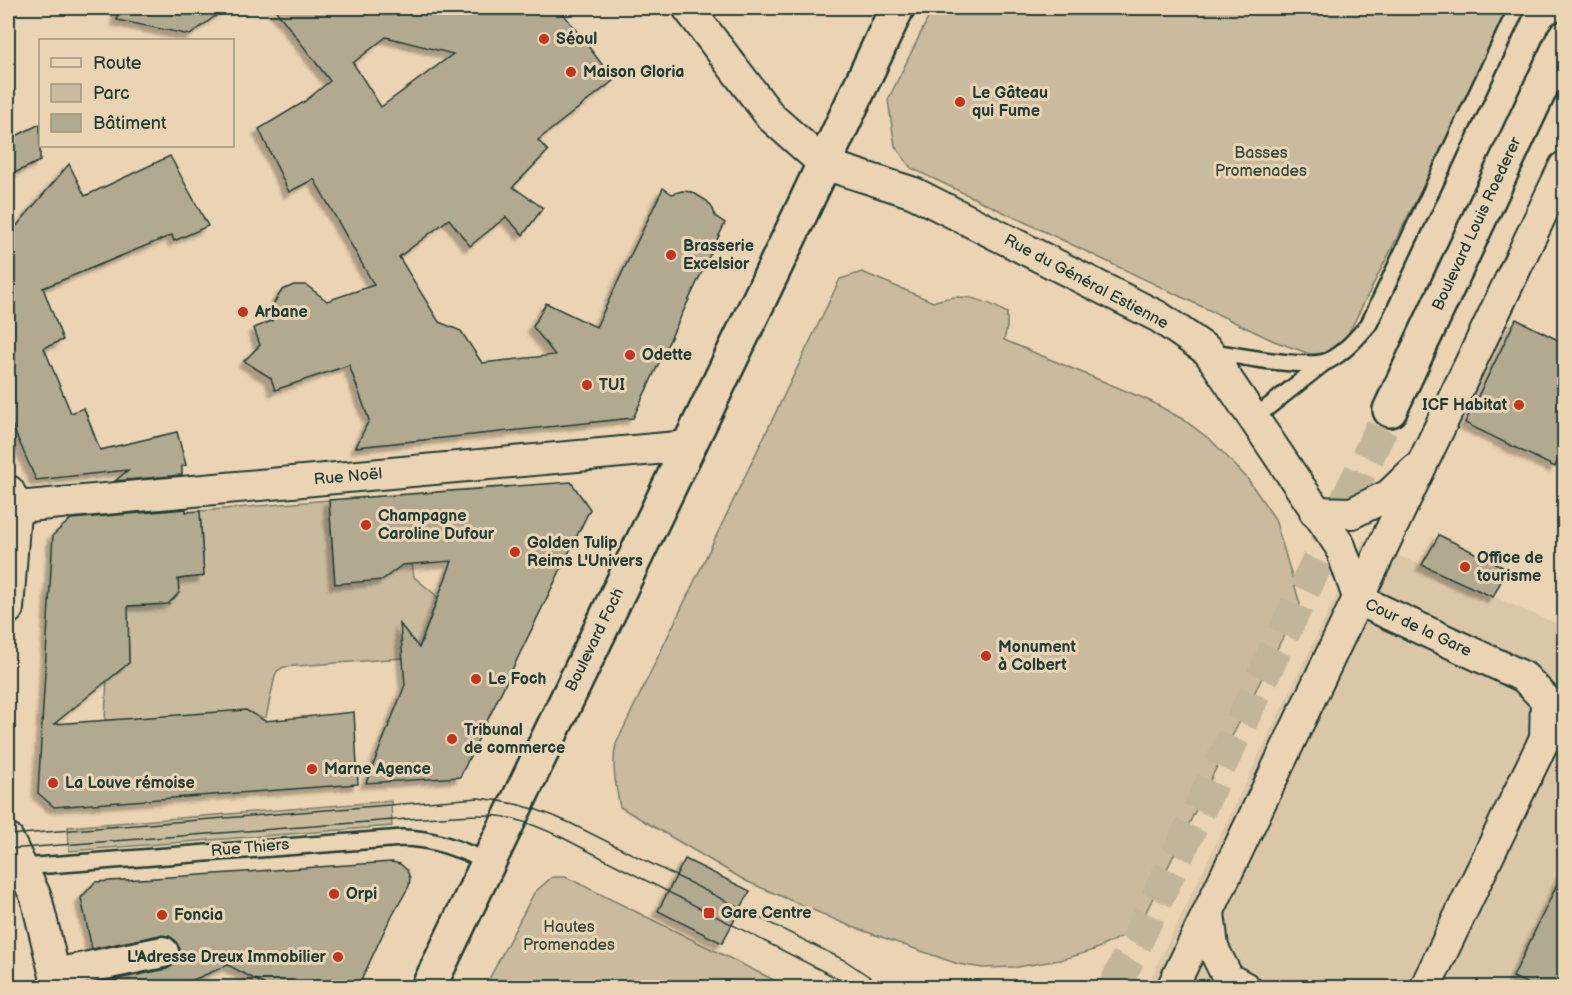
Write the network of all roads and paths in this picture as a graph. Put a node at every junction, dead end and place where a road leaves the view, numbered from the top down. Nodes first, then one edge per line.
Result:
1 (688, 8) edge
2 (897, 8) edge
3 (1516, 8) edge
4 (1564, 38) edge
5 (824, 164) junction
6 (1564, 167) edge
7 (1208, 351) junction
8 (1325, 362) junction
9 (1390, 410) tunnel mouth
10 (1253, 419) junction
11 (688, 446) junction
12 (1425, 460) junction
13 (11, 501) edge
14 (1315, 512) junction
15 (1359, 600) junction
16 (8, 609) edge
17 (8, 839) edge
18 (489, 862) junction
19 (15, 867) edge
20 (1209, 912) junction
21 (163, 952) dead end
22 (57, 981) edge
23 (428, 987) edge
24 (1172, 987) edge
25 (1246, 987) edge
26 (1425, 987) edge

1 - 5 street
2 - 5 main road, Boulevard Foch
3 - 8 lane
4 - 9 main road, Boulevard Louis Roederer
5 - 7 street, Rue du Général Estienne
5 - 11 main road, Boulevard Foch
6 - 12 street
7 - 8 lane
7 - 10 street, Rue du Général Estienne
8 - 10 lane
10 - 14 street, Rue du Général Estienne
11 - 13 street, Rue Noël
11 - 18 main road, Boulevard Foch
12 - 14 street
12 - 15 street
13 - 16 street
14 - 15 street, Rue du Général Estienne
15 - 20 street, Cour de la Gare
15 - 26 street, Cour de la Gare
17 - 19 street
18 - 19 lane, Rue Thiers
18 - 23 main road, Boulevard Foch
19 - 22 street
20 - 24 street, Cour de la Gare
20 - 25 street
21 - 22 street

